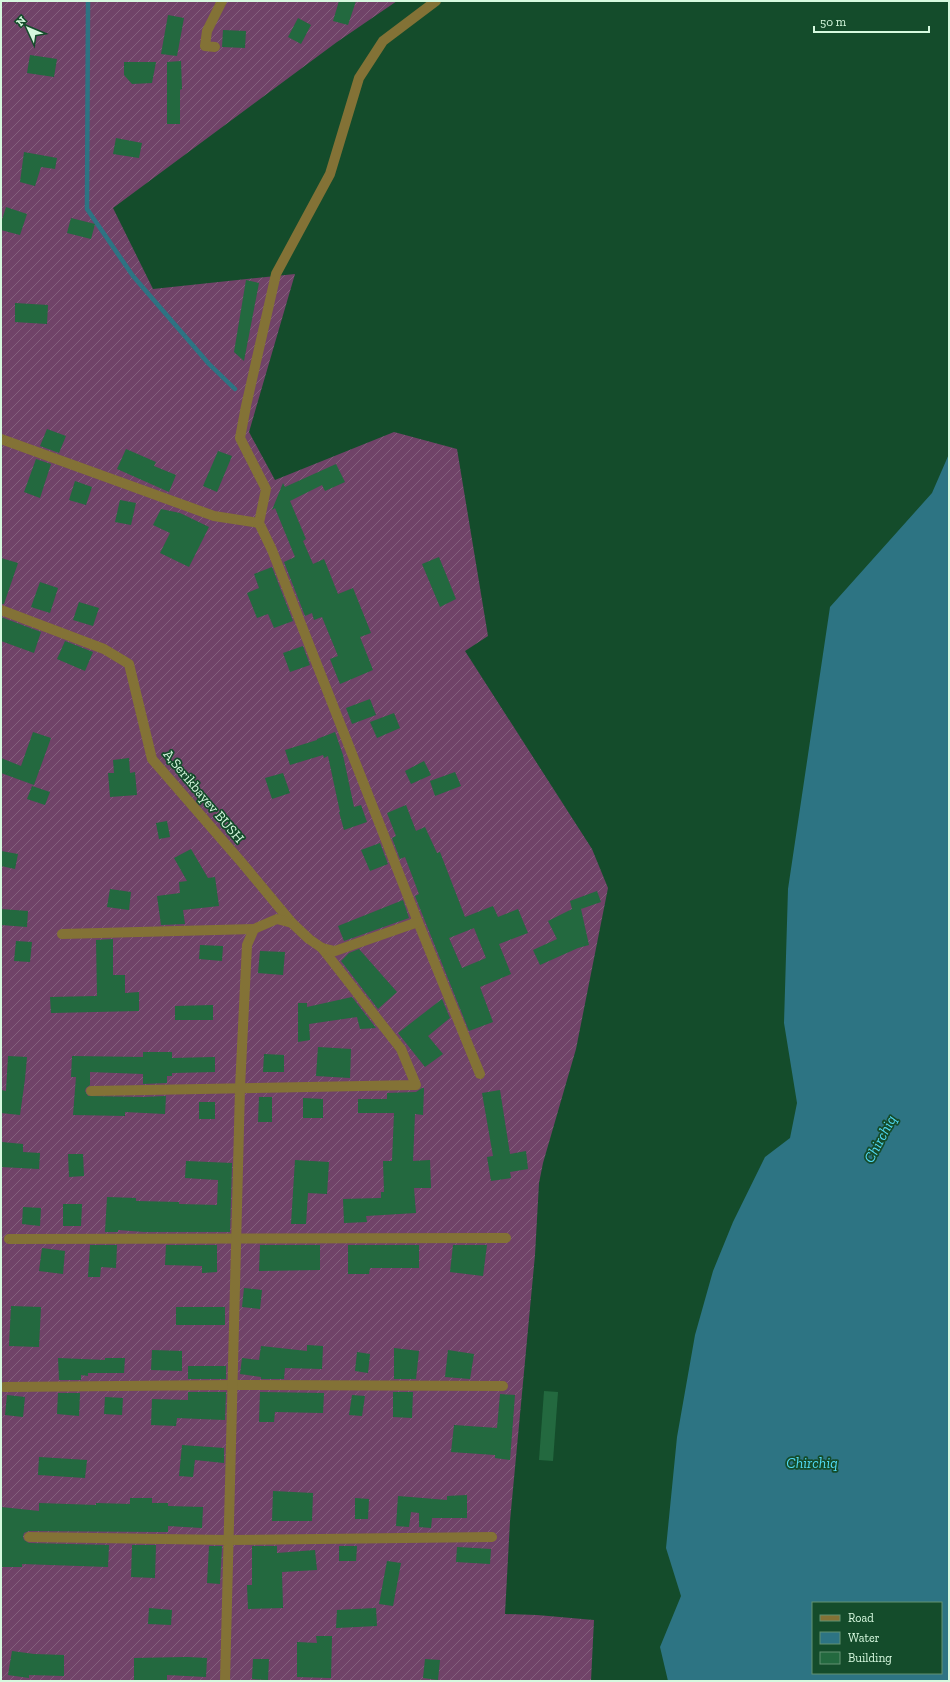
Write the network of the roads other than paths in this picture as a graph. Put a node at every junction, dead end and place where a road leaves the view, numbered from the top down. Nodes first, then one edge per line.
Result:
1 (222, 1) edge
2 (436, 1) edge
3 (215, 47) dead end
4 (1, 439) edge
5 (259, 523) junction
6 (1, 610) edge
7 (418, 922) junction
8 (292, 923) junction
9 (254, 929) junction
10 (62, 934) dead end
11 (322, 948) junction
12 (480, 1074) dead end
13 (240, 1088) junction
14 (91, 1091) dead end
15 (235, 1238) junction
16 (506, 1238) dead end
17 (9, 1239) dead end
18 (232, 1385) junction
19 (503, 1386) dead end
20 (4, 1387) dead end
21 (29, 1537) dead end
22 (492, 1537) dead end
23 (228, 1540) junction
24 (225, 1681) edge

1 - 3 street
2 - 5 street
4 - 5 street
5 - 7 street
6 - 8 street, A,Serikbayev BUSH
7 - 11 street
7 - 12 street
8 - 9 street
8 - 11 street, A,Serikbayev BUSH
9 - 10 street
9 - 13 street
11 - 13 street, A,Serikbayev BUSH
13 - 14 street
13 - 15 street
15 - 16 street
15 - 17 street
15 - 18 street
18 - 19 street
18 - 20 street
18 - 23 street
21 - 23 street
22 - 23 street
23 - 24 street

